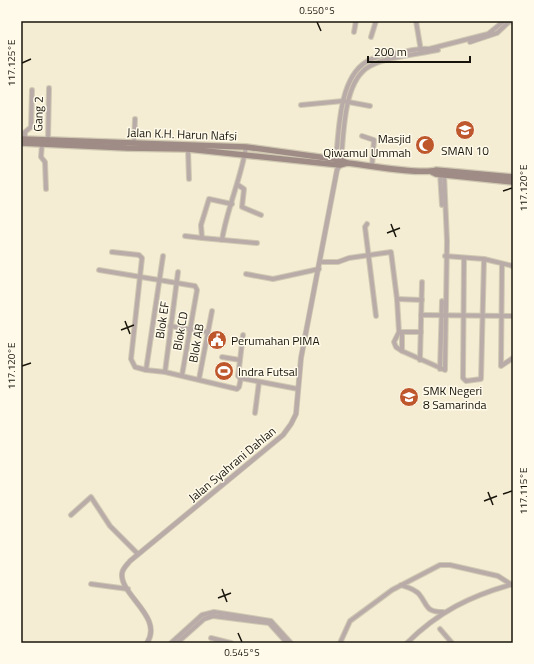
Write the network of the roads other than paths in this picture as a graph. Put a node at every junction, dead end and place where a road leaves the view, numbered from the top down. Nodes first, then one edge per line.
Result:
1 (356, 21) edge
2 (376, 21) edge
3 (416, 21) edge
4 (504, 21) edge
5 (510, 21) edge
6 (354, 32) dead end
7 (371, 37) dead end
8 (420, 48) junction
9 (421, 53) junction
10 (49, 88) dead end
11 (32, 90) dead end
12 (343, 101) junction
13 (348, 102) junction
14 (301, 105) dead end
15 (370, 106) dead end
16 (135, 119) dead end
17 (362, 136) dead end
18 (22, 140) edge
19 (48, 140) junction
20 (134, 143) junction
21 (42, 144) junction
22 (141, 146) junction
23 (246, 147) junction
24 (188, 149) junction
25 (245, 154) junction
26 (339, 163) junction
27 (372, 166) junction
28 (442, 173) junction
29 (513, 177) edge
30 (189, 179) dead end
31 (513, 182) edge
32 (238, 185) junction
33 (46, 189) dead end
34 (232, 204) junction
35 (261, 215) dead end
36 (367, 224) dead end
37 (185, 236) dead end
38 (202, 238) junction
39 (222, 240) junction
40 (257, 243) dead end
41 (112, 252) dead end
42 (163, 256) dead end
43 (370, 256) junction
44 (446, 256) junction
45 (464, 258) junction
46 (484, 259) junction
47 (322, 262) junction
48 (502, 264) junction
49 (513, 266) edge
50 (319, 269) junction
51 (99, 270) dead end
52 (178, 272) dead end
53 (246, 274) dead end
54 (138, 277) junction
55 (159, 280) junction
56 (422, 282) dead end
57 (177, 283) junction
58 (397, 299) junction
59 (422, 300) junction
60 (212, 311) dead end
61 (422, 315) junction
62 (444, 315) junction
63 (464, 315) junction
64 (376, 316) dead end
65 (482, 316) junction
66 (502, 316) junction
67 (513, 316) edge
68 (170, 326) junction
69 (190, 330) junction
70 (207, 332) junction
71 (400, 332) junction
72 (421, 332) junction
73 (243, 334) dead end
74 (402, 351) junction
75 (222, 357) dead end
76 (513, 358) edge
77 (240, 360) junction
78 (420, 360) junction
79 (146, 370) junction
80 (165, 372) junction
81 (182, 375) junction
82 (241, 378) junction
83 (199, 379) junction
84 (259, 382) junction
85 (298, 389) junction
86 (254, 414) dead end
87 (71, 515) dead end
88 (138, 554) junction
89 (91, 584) dead end
90 (512, 584) edge
91 (401, 585) junction
92 (128, 589) junction
93 (444, 612) junction
94 (440, 629) dead end
95 (211, 638) dead end
96 (147, 643) edge
97 (171, 643) edge
98 (177, 643) edge
99 (231, 643) edge
100 (287, 643) edge
101 (291, 643) edge
102 (340, 643) edge
103 (407, 643) edge
104 (452, 643) edge

1 - 6 street
2 - 7 street
3 - 8 street
4 - 8 street
5 - 9 street
8 - 9 street
8 - 12 street
9 - 13 street
10 - 19 street, Gang 2
11 - 18 street
12 - 13 street
12 - 14 street
12 - 26 street
13 - 15 street
13 - 26 street
16 - 20 street
17 - 27 street
18 - 19 main road, Jalan K.H. Harun Nafsi
18 - 21 main road, Jalan K.H. Harun Nafsi
19 - 20 main road, Jalan K.H. Harun Nafsi
20 - 22 main road, Jalan K.H. Harun Nafsi
21 - 22 main road, Jalan K.H. Harun Nafsi
21 - 33 street
22 - 23 main road, Jalan K.H. Harun Nafsi
22 - 24 main road, Jalan K.H. Harun Nafsi
23 - 25 street
23 - 26 main road, Jalan K.H. Harun Nafsi
24 - 25 main road, Jalan K.H. Harun Nafsi
24 - 30 street
25 - 26 main road, Jalan K.H. Harun Nafsi
25 - 32 street
26 - 27 main road
26 - 47 street, Jalan Syahrani Dahlan
27 - 28 main road
28 - 29 main road
28 - 31 main road
28 - 44 street
32 - 34 street
32 - 35 street
34 - 38 street
34 - 39 street
36 - 43 street
37 - 38 street
38 - 39 street
39 - 40 street
41 - 54 street
42 - 55 street
43 - 47 street
43 - 58 street
43 - 64 street
44 - 45 street
44 - 62 street
45 - 46 street
45 - 63 street
46 - 48 street
46 - 65 street
47 - 50 street, Jalan Syahrani Dahlan
48 - 49 street
48 - 66 street
50 - 53 street
50 - 85 street, Jalan Syahrani Dahlan
51 - 54 street
52 - 57 street, Blok EF
54 - 55 street
54 - 79 street
55 - 57 street
55 - 79 street
56 - 59 street
57 - 68 street, Blok EF
57 - 69 street, Blok CD
58 - 59 street
58 - 71 street
59 - 61 street
60 - 70 street, Blok AB
61 - 62 street
61 - 72 street
62 - 63 street
62 - 78 street
63 - 65 street
63 - 65 street
65 - 66 street
66 - 67 street
66 - 76 street
68 - 69 street
68 - 80 street, Blok EF
69 - 70 street
69 - 81 street, Blok CD
70 - 83 street, Blok AB
71 - 72 street
71 - 74 street
71 - 74 street
72 - 78 street
73 - 77 street
74 - 78 street
75 - 77 street
77 - 82 street
79 - 80 street
80 - 81 street
81 - 83 street
82 - 83 street
82 - 84 street
84 - 85 street
84 - 86 street
85 - 88 street, Jalan Syahrani Dahlan
87 - 88 street
88 - 92 street, Jalan Syahrani Dahlan
89 - 92 street
90 - 91 street
90 - 93 street
91 - 93 street
91 - 102 street
92 - 96 street, Jalan Syahrani Dahlan
93 - 103 street
94 - 104 street
95 - 99 street
97 - 101 street
98 - 100 street

